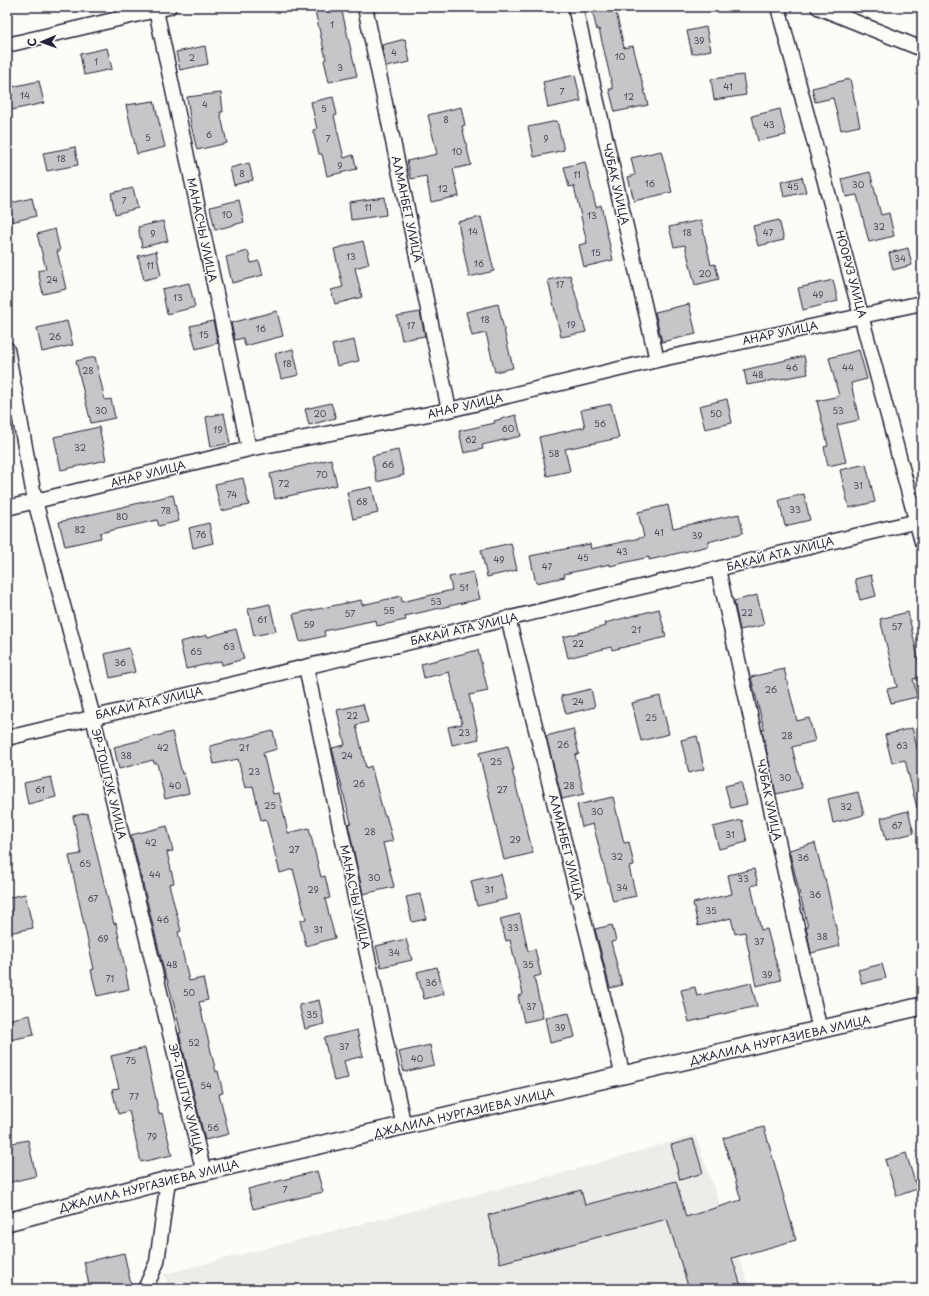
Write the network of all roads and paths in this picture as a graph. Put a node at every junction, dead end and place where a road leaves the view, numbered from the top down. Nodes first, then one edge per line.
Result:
1 (366, 7) edge
2 (575, 7) edge
3 (778, 7) edge
4 (818, 7) edge
5 (162, 8) edge
6 (7, 45) edge
7 (922, 49) edge
8 (922, 303) edge
9 (862, 315) junction
10 (7, 348) edge
11 (657, 360) junction
12 (449, 410) junction
13 (249, 449) junction
14 (35, 501) junction
15 (7, 508) edge
16 (919, 520) edge
17 (922, 542) edge
18 (718, 569) junction
19 (508, 618) junction
20 (306, 667) junction
21 (93, 716) junction
22 (7, 738) edge
23 (922, 1006) edge
24 (820, 1030) junction
25 (623, 1076) junction
26 (404, 1127) junction
27 (204, 1172) junction
28 (168, 1180) junction
29 (7, 1222) edge
30 (145, 1289) edge

1 - 12 street, АЛМАНБЕТ УЛИЦА
2 - 11 street, ЧУБАК УЛИЦА
3 - 9 street, НООРУЗ УЛИЦА
4 - 7 street
5 - 6 street
5 - 13 street, МАНАСЧЫ УЛИЦА
8 - 9 street, АНАР УЛИЦА
9 - 11 street, АНАР УЛИЦА
9 - 16 street, НООРУЗ УЛИЦА
10 - 14 street, ЭР-ТОШТУК УЛИЦА
11 - 12 street, АНАР УЛИЦА
12 - 13 street, АНАР УЛИЦА
13 - 14 street, АНАР УЛИЦА
14 - 15 street, АНАР УЛИЦА
14 - 21 street, ЭР-ТОШТУК УЛИЦА
16 - 17 street, НООРУЗ УЛИЦА
16 - 18 street, БАКАЙ АТА УЛИЦА
18 - 19 street, БАКАЙ АТА УЛИЦА
18 - 24 street, ЧУБАК УЛИЦА
19 - 20 street, БАКАЙ АТА УЛИЦА
19 - 25 street, АЛМАНБЕТ УЛИЦА
20 - 21 street, БАКАЙ АТА УЛИЦА
20 - 26 street, МАНАСЧЫ УЛИЦА
21 - 22 street, БАКАЙ АТА УЛИЦА
21 - 27 street, ЭР-ТОШТУК УЛИЦА
23 - 24 street, ДЖАЛИЛА НУРГАЗИЕВА УЛИЦА
24 - 25 street, ДЖАЛИЛА НУРГАЗИЕВА УЛИЦА
25 - 26 street, ДЖАЛИЛА НУРГАЗИЕВА УЛИЦА
26 - 27 street, ДЖАЛИЛА НУРГАЗИЕВА УЛИЦА
27 - 28 street, ДЖАЛИЛА НУРГАЗИЕВА УЛИЦА
28 - 29 street, ДЖАЛИЛА НУРГАЗИЕВА УЛИЦА
28 - 30 street

